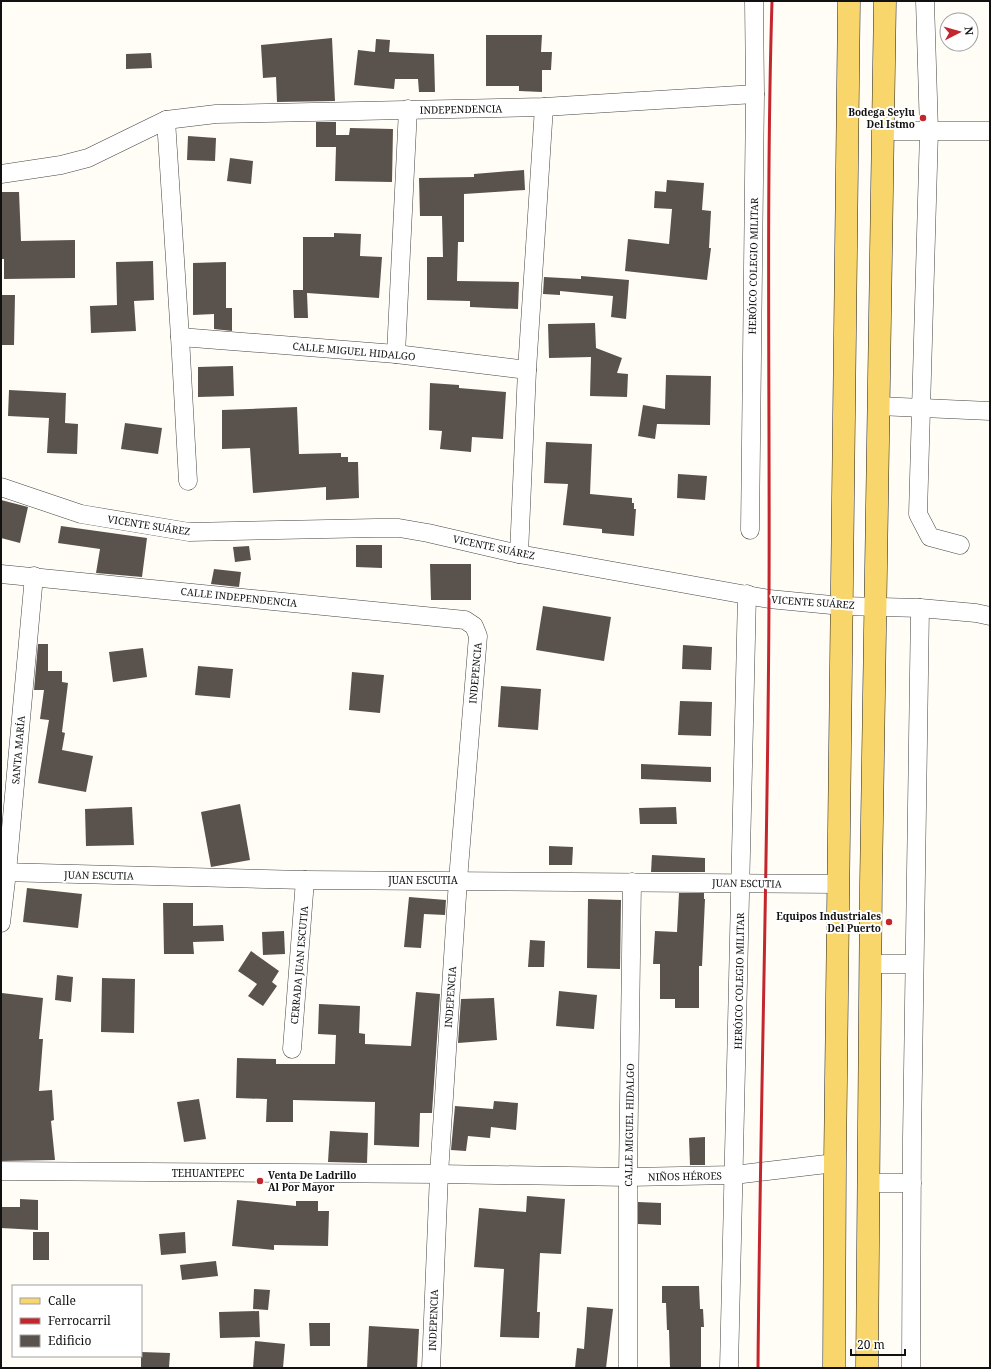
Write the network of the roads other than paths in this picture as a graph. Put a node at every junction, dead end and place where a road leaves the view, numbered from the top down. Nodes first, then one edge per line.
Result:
1 (754, 1) edge
2 (849, 1) edge
3 (885, 1) edge
4 (925, 1) edge
5 (755, 94) junction
6 (544, 107) junction
7 (408, 110) junction
8 (166, 120) junction
9 (883, 131) junction
10 (929, 131) junction
11 (990, 131) edge
12 (1, 174) edge
13 (180, 337) junction
14 (396, 354) junction
15 (527, 370) junction
16 (878, 406) junction
17 (921, 408) junction
18 (990, 411) edge
19 (188, 481) dead end
20 (1, 487) edge
21 (750, 530) dead end
22 (960, 545) dead end
23 (519, 554) junction
24 (1, 574) edge
25 (34, 576) junction
26 (747, 594) junction
27 (842, 606) junction
28 (875, 606) junction
29 (920, 608) junction
30 (990, 616) edge
31 (474, 626) joint
32 (4, 872) edge
33 (306, 880) junction
34 (458, 880) junction
35 (632, 882) junction
36 (741, 882) junction
37 (838, 884) junction
38 (1, 923) edge
39 (870, 964) junction
40 (914, 964) junction
41 (292, 1049) dead end
42 (835, 1163) junction
43 (1, 1172) edge
44 (439, 1174) junction
45 (734, 1175) junction
46 (628, 1177) junction
47 (869, 1183) junction
48 (912, 1183) junction
49 (430, 1368) edge
50 (628, 1368) edge
51 (729, 1368) edge
52 (834, 1368) edge
53 (867, 1368) edge
54 (910, 1368) edge

1 - 5 street, HERÓICO COLEGIO MILITAR
2 - 27 main road
3 - 9 main road
4 - 10 street
5 - 6 street, INDEPENDENCIA
5 - 21 street, HERÓICO COLEGIO MILITAR
6 - 7 street, INDEPENDENCIA
6 - 15 street
7 - 8 street, INDEPENDENCIA
7 - 14 street
8 - 12 street, INDEPENDENCIA
8 - 13 street
9 - 10 street
9 - 16 main road
10 - 11 street
10 - 17 street
13 - 14 street, CALLE MIGUEL HIDALGO
13 - 19 street
14 - 15 street, CALLE MIGUEL HIDALGO
15 - 23 street
16 - 17 street
16 - 28 main road
17 - 18 street
17 - 22 street
20 - 23 street, VICENTE SUÁREZ
23 - 26 street, VICENTE SUÁREZ
24 - 25 street, CALLE INDEPENDENCIA
25 - 31 street, CALLE INDEPENDENCIA
25 - 32 street, SANTA MARÍA
26 - 27 street, VICENTE SUÁREZ
26 - 36 street, HERÓICO COLEGIO MILITAR
27 - 28 street, VICENTE SUÁREZ
27 - 37 main road
28 - 29 street, VICENTE SUÁREZ
28 - 39 main road
29 - 30 street, VICENTE SUÁREZ
29 - 40 street
31 - 34 street, INDEPENCIA
32 - 33 street, JUAN ESCUTIA
32 - 38 street, SANTA MARÍA
33 - 34 street, JUAN ESCUTIA
33 - 41 street, CERRADA JUAN ESCUTIA
34 - 35 street, JUAN ESCUTIA
34 - 44 street, INDEPENCIA
35 - 36 street, JUAN ESCUTIA
35 - 46 street, CALLE MIGUEL HIDALGO
36 - 37 street, JUAN ESCUTIA
36 - 45 street, HERÓICO COLEGIO MILITAR
37 - 42 main road
39 - 40 street
39 - 47 main road
40 - 48 street
42 - 45 street, NIÑOS HÉROES
42 - 52 main road
43 - 44 street, TEHUANTEPEC
44 - 46 street, NIÑOS HÉROES
44 - 49 street, INDEPENCIA
45 - 46 street, NIÑOS HÉROES
45 - 51 street, HERÓICO COLEGIO MILITAR
46 - 50 street, CALLE MIGUEL HIDALGO
47 - 48 street
47 - 53 main road
48 - 54 street

